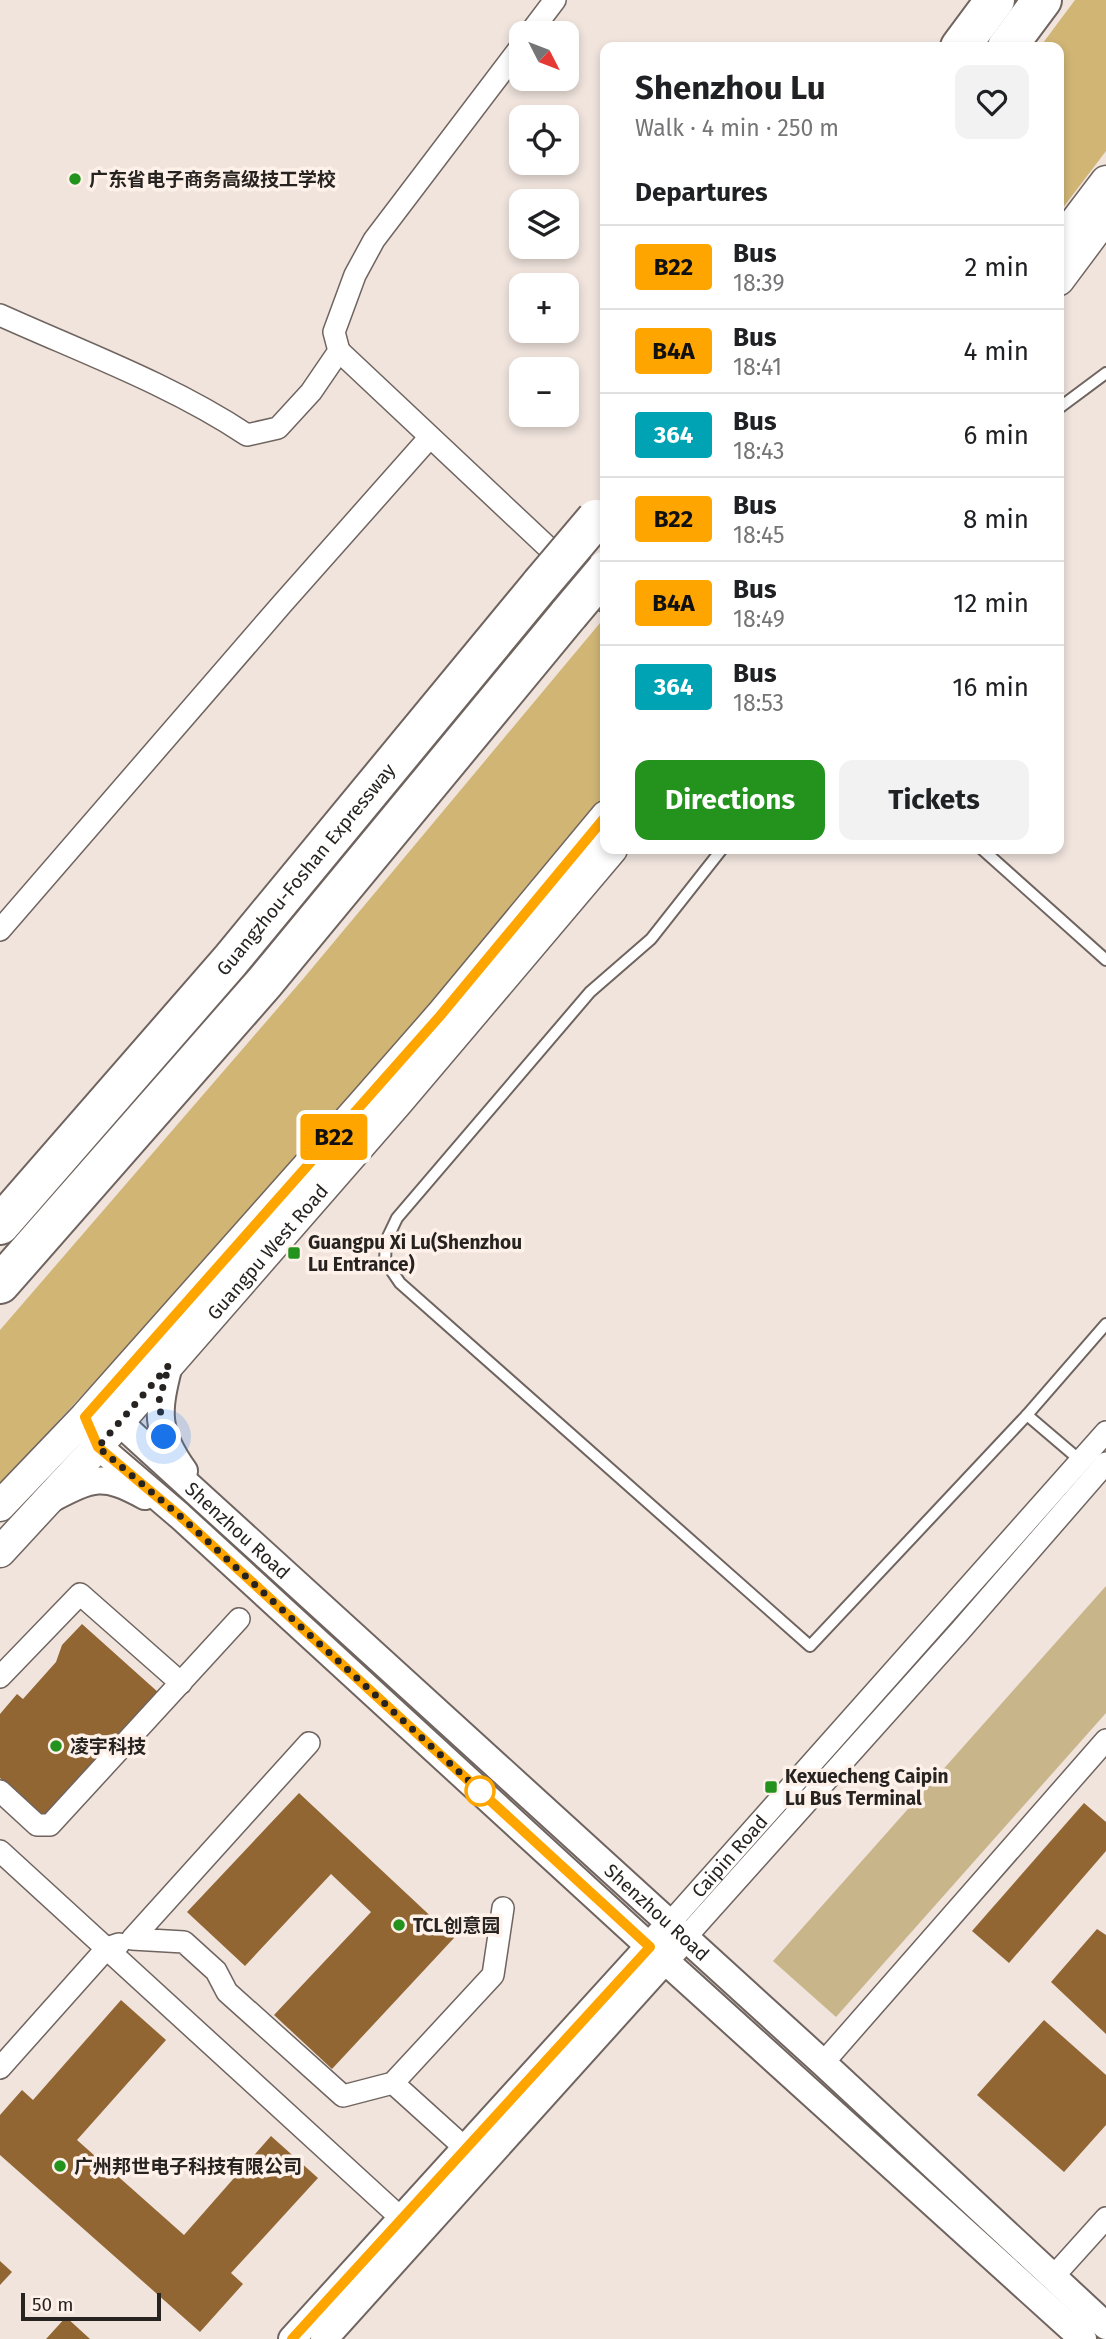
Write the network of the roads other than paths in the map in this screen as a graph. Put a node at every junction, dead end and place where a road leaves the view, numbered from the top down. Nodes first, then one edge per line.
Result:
1 (555, 0) edge
2 (995, 0) edge
3 (1042, 0) edge
4 (539, 21) edge
5 (964, 42) edge
6 (1011, 42) edge
7 (509, 62) edge
8 (1106, 181) edge
9 (1106, 217) edge
10 (1064, 236) edge
11 (1064, 273) edge
12 (0, 315) edge
13 (339, 351) junction
14 (1106, 373) edge
15 (1064, 404) edge
16 (430, 437) junction
17 (600, 514) edge
18 (600, 577) edge
19 (600, 596) edge
20 (600, 823) edge
21 (608, 854) edge
22 (718, 854) edge
23 (988, 854) edge
24 (0, 930) edge
25 (1106, 960) edge
26 (0, 1225) edge
27 (0, 1284) edge
28 (1106, 1324) edge
29 (169, 1365) junction
30 (1027, 1415) junction
31 (85, 1417) junction
32 (119, 1422) junction
33 (1106, 1432) edge
34 (98, 1447) junction
35 (1081, 1461) junction
36 (1106, 1463) edge
37 (47, 1502) junction
38 (207, 1504) junction
39 (0, 1506) edge
40 (180, 1516) junction
41 (0, 1552) edge
42 (239, 1619) dead end
43 (0, 1677) edge
44 (181, 1683) junction
45 (1106, 1740) edge
46 (309, 1743) dead end
47 (0, 1791) edge
48 (0, 1851) edge
49 (503, 1908) dead end
50 (677, 1931) junction
51 (132, 1939) junction
52 (107, 1948) junction
53 (658, 1953) junction
54 (823, 2063) junction
55 (0, 2068) edge
56 (393, 2083) junction
57 (466, 2148) junction
58 (1106, 2218) edge
59 (402, 2219) junction
60 (1052, 2277) junction
61 (1106, 2326) edge
62 (292, 2339) edge
63 (324, 2339) edge
64 (1083, 2339) edge

1 - 4 street
2 - 5 highway
3 - 6 highway
7 - 13 street
8 - 10 main road
9 - 11 main road
12 - 13 street
13 - 16 street
14 - 15 lane
16 - 19 street
16 - 24 street
17 - 26 highway, Guangzhou-Foshan Expressway, bridge
18 - 27 highway, Guangzhou-Foshan Expressway, bridge
20 - 31 main road, Guangpu West Road
21 - 29 main road, Guangpu West Road
22 - 30 lane
23 - 25 lane
28 - 30 lane
29 - 32 main road, Guangpu West Road
29 - 38 street
30 - 35 lane
31 - 32 street
31 - 34 street, Shenzhou Road
31 - 39 main road, Guangpu West Road
32 - 34 main road, Guangpu West Road
32 - 38 street, Shenzhou Road
33 - 35 street, Caipin Road
34 - 37 main road, Guangpu West Road
34 - 40 street, Shenzhou Road
35 - 50 street, Caipin Road
36 - 50 street, Caipin Road
37 - 40 street
37 - 41 main road, Guangpu West Road
38 - 50 street, Shenzhou Road
40 - 53 street, Shenzhou Road
42 - 44 street
43 - 44 street
44 - 47 street
45 - 54 street
46 - 51 street
48 - 52 street
49 - 56 street
50 - 53 street, Caipin Road
50 - 54 street, Shenzhou Road
51 - 52 street
51 - 56 street
52 - 55 street
52 - 59 street
53 - 57 street, Caipin Road
53 - 63 street, Caipin Road
53 - 64 street, Shenzhou Road
54 - 60 street, Shenzhou Road
56 - 57 street
57 - 59 street, Caipin Road
58 - 60 street
59 - 62 street, Caipin Road
60 - 61 street, Shenzhou Road

